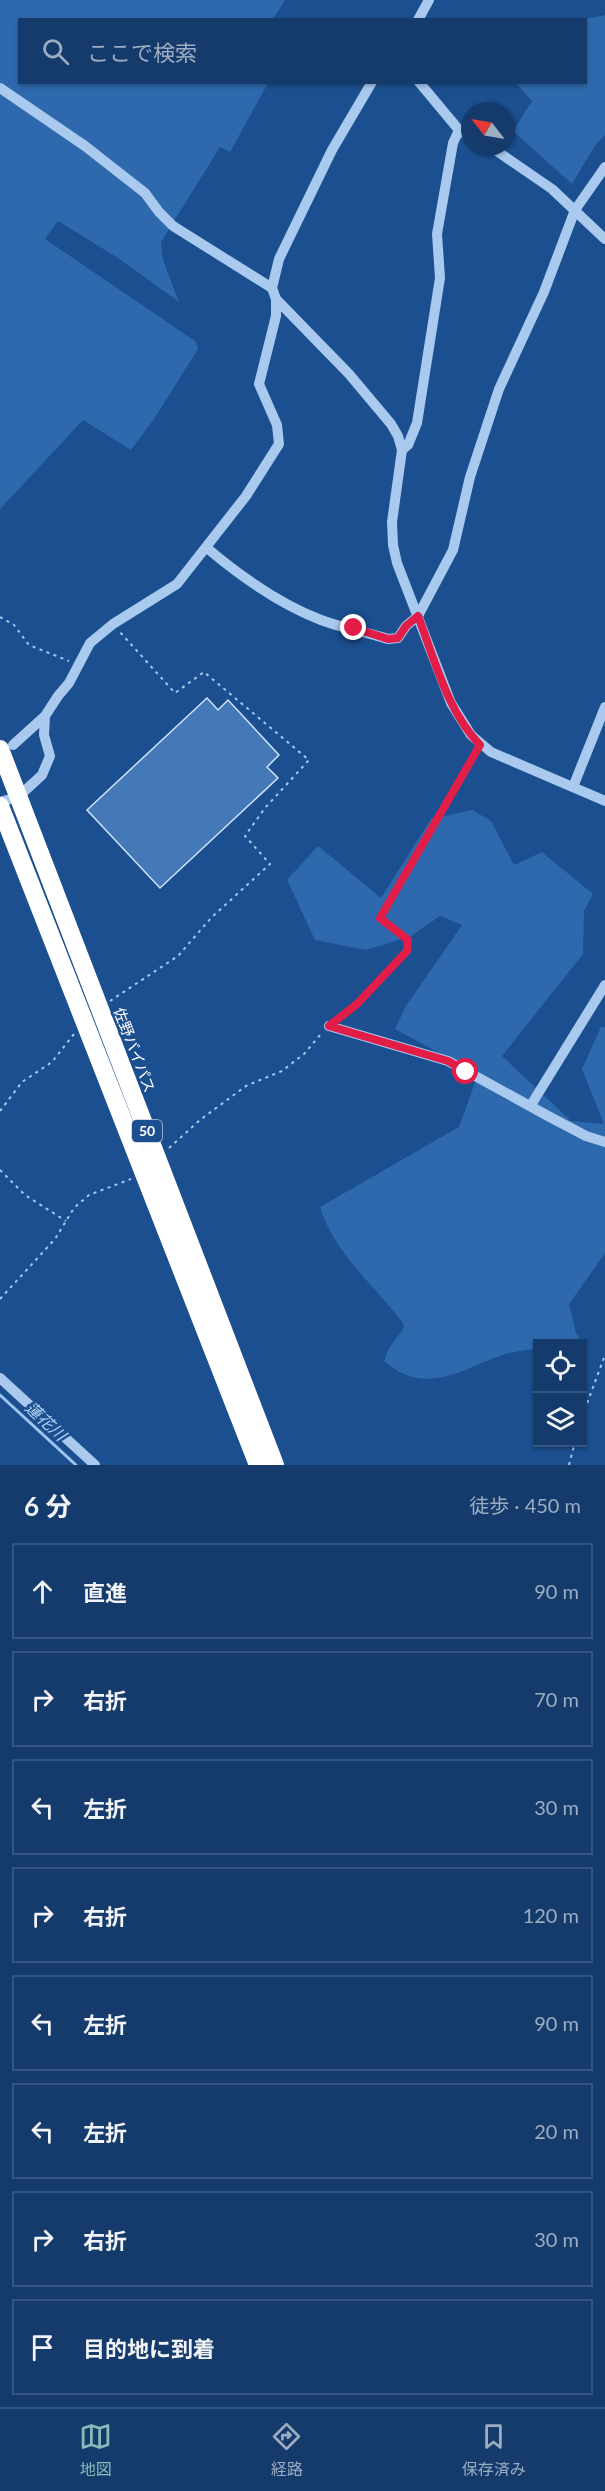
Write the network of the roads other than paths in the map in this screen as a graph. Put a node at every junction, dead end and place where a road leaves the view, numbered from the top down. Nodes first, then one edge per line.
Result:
1 (429, 0) edge
2 (419, 18) edge
3 (371, 84) edge
4 (420, 84) edge
5 (0, 88) edge
6 (459, 130) joint
7 (505, 156) edge
8 (605, 168) edge
9 (575, 210) junction
10 (605, 239) edge
11 (272, 288) junction
12 (276, 299) junction
13 (402, 450) junction
14 (207, 548) junction
15 (418, 616) junction
16 (605, 707) edge
17 (45, 716) junction
18 (7, 747) edge
19 (573, 787) junction
20 (18, 797) junction
21 (605, 801) edge
22 (0, 804) edge
23 (605, 985) edge
24 (329, 1026) road end
25 (531, 1105) junction
26 (605, 1142) edge
27 (0, 1378) edge
28 (95, 1465) edge
29 (258, 1465) edge
30 (275, 1465) edge

1 - 2 street
3 - 11 street
4 - 6 street
5 - 11 street
6 - 13 street
7 - 9 street
8 - 9 street
9 - 10 street
9 - 15 street
11 - 12 street
12 - 13 street
12 - 14 street
13 - 15 street
14 - 15 street
14 - 17 street
15 - 19 street
16 - 19 street
17 - 18 street
17 - 20 street
18 - 20 highway, 佐野バイパス / 50
19 - 21 street
20 - 22 street
20 - 30 highway, 佐野バイパス / 50
22 - 29 highway, 50
23 - 25 street
24 - 25 street
25 - 26 street
27 - 28 street

